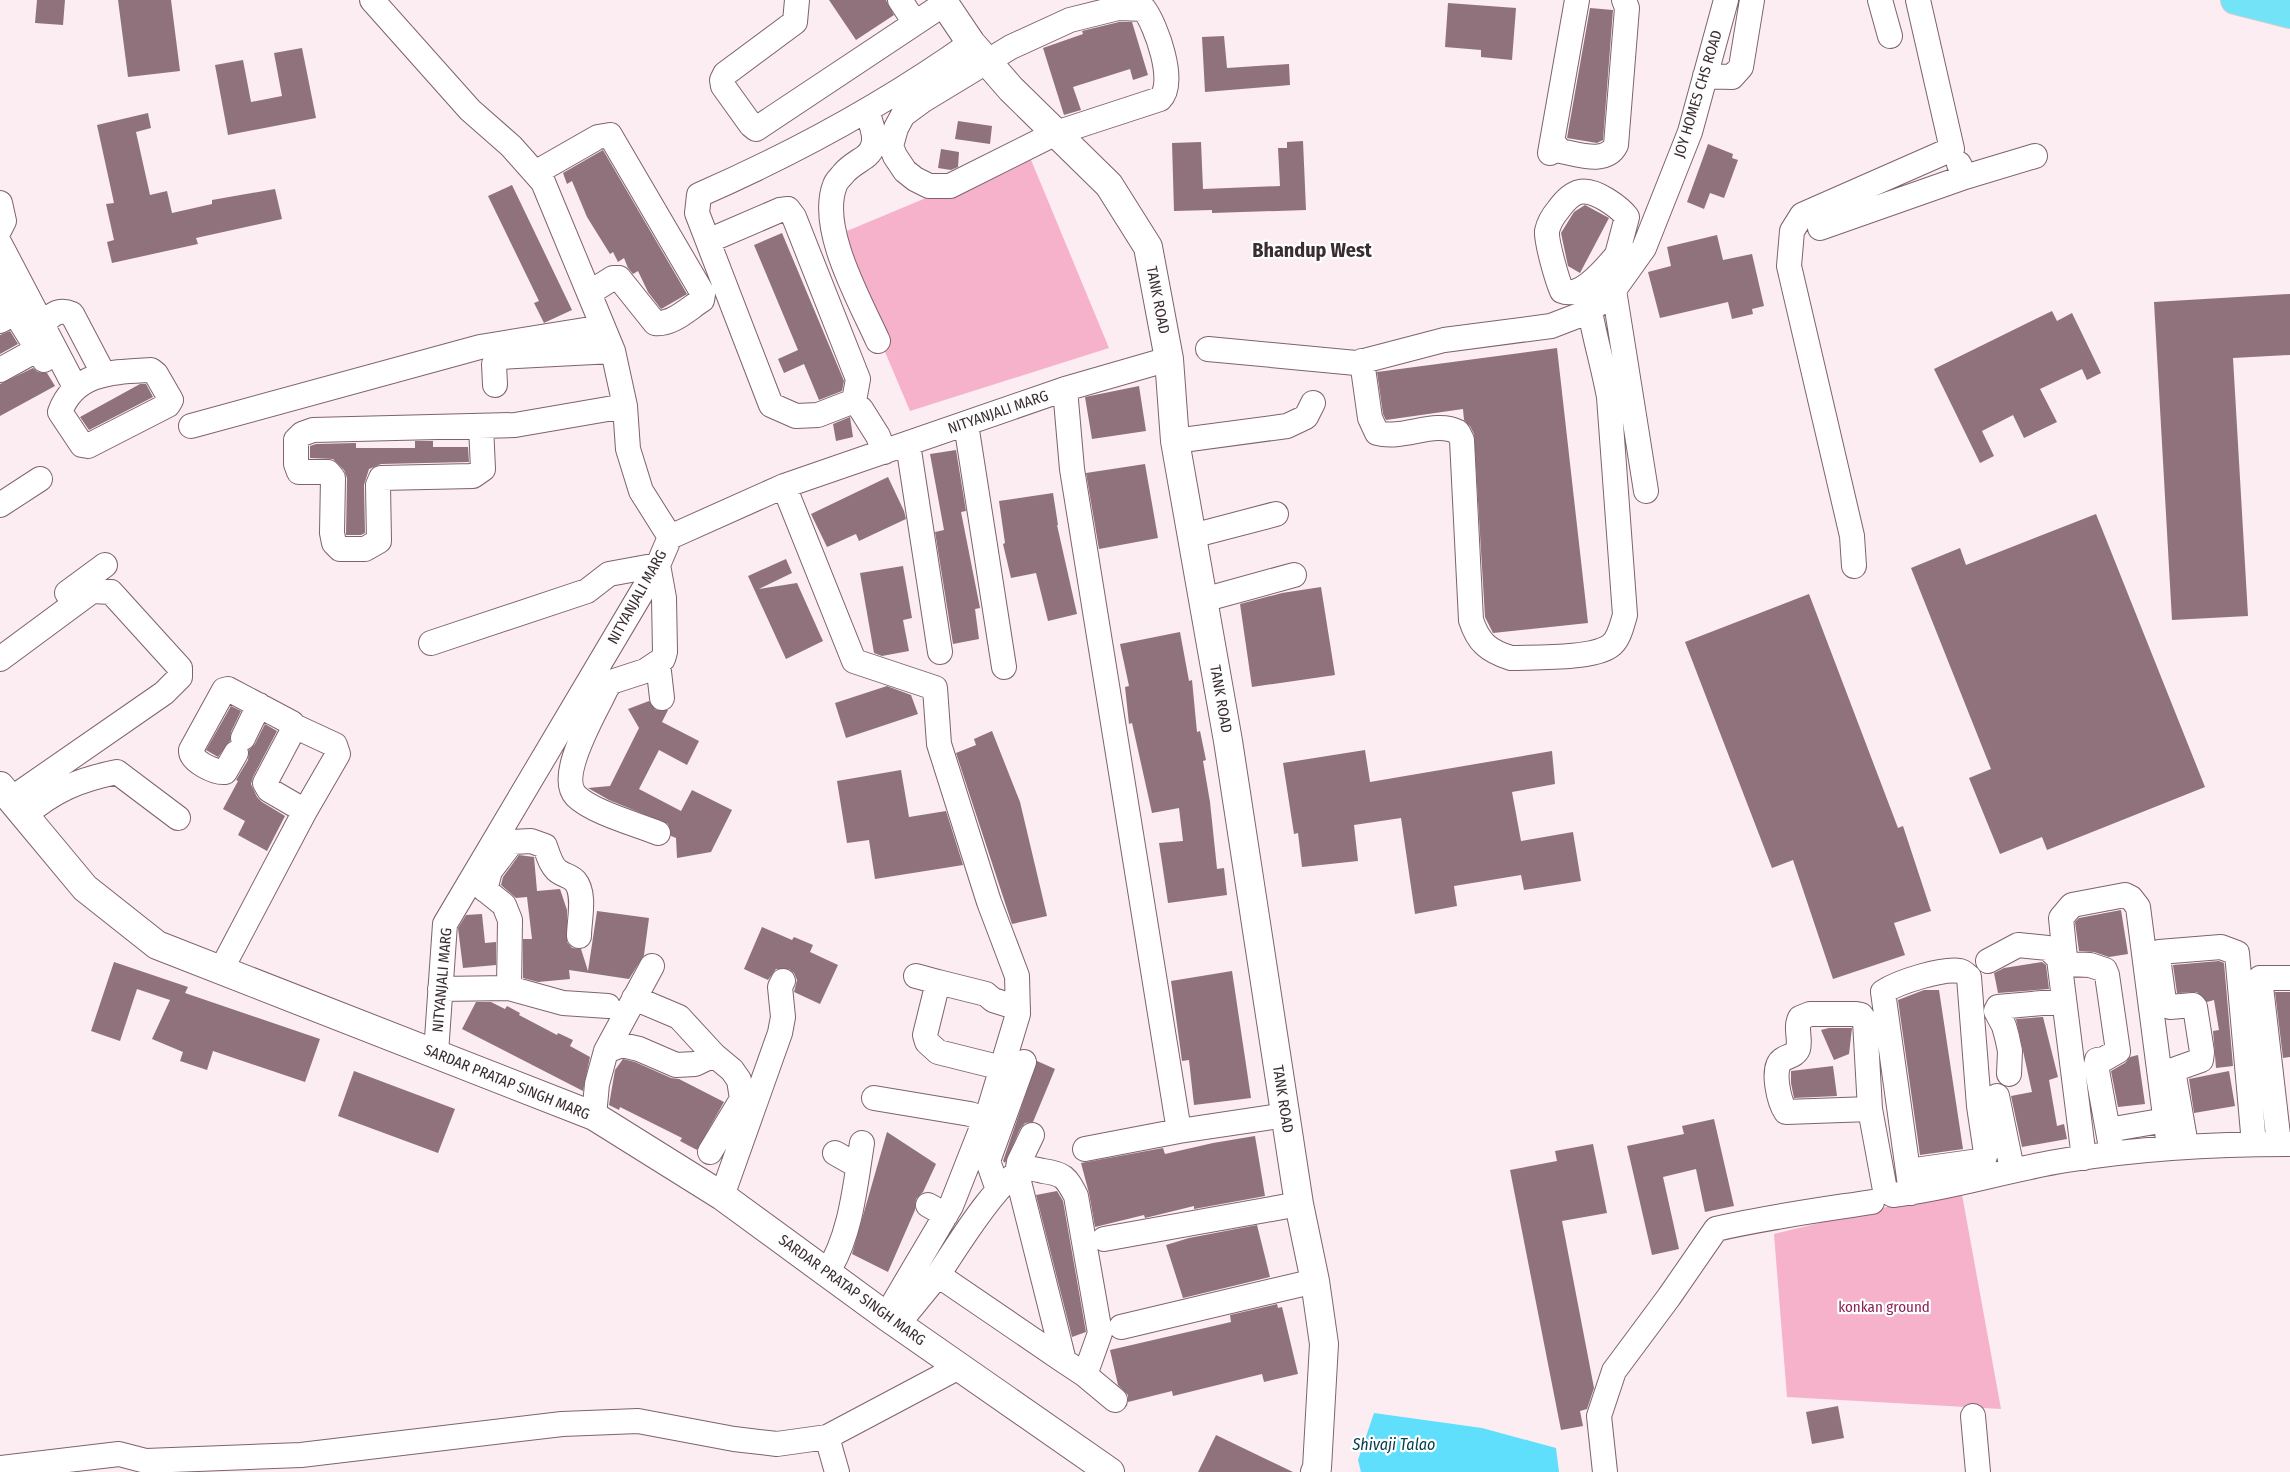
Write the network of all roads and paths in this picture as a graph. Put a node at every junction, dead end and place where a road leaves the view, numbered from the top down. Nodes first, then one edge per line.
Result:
1 (372, 0) edge
2 (798, 0) edge
3 (900, 0) edge
4 (1577, 0) edge
5 (1624, 0) edge
6 (1726, 0) edge
7 (1752, 0) edge
8 (1880, 0) edge
9 (1918, 0) edge
10 (2234, 0) edge
11 (943, 2) edge
12 (2290, 14) edge
13 (915, 23) junction
14 (1890, 36) dead end
15 (979, 52) junction
16 (1705, 76) junction
17 (868, 112) junction
18 (1056, 133) junction
19 (1952, 149) junction
20 (2035, 156) dead end
21 (535, 173) junction
22 (1965, 177) junction
23 (0, 203) edge
24 (1820, 228) dead end
25 (0, 229) edge
26 (708, 241) junction
27 (0, 244) edge
28 (1624, 256) junction
29 (0, 276) edge
30 (1586, 286) junction
31 (589, 293) junction
32 (0, 301) edge
33 (1590, 312) junction
34 (0, 321) edge
35 (602, 327) junction
36 (44, 338) junction
37 (878, 341) dead end
38 (1208, 350) dead end
39 (1470, 350) dead end
40 (613, 351) junction
41 (1169, 359) junction
42 (1363, 366) junction
43 (0, 370) edge
44 (103, 373) junction
45 (495, 385) dead end
46 (68, 388) junction
47 (1065, 389) junction
48 (1313, 403) dead end
49 (625, 406) junction
50 (861, 409) dead end
51 (966, 424) junction
52 (191, 426) dead end
53 (481, 426) junction
54 (1175, 441) junction
55 (908, 444) junction
56 (884, 452) junction
57 (40, 479) dead end
58 (784, 486) junction
59 (1646, 492) dead end
60 (0, 505) edge
61 (1276, 514) dead end
62 (1192, 536) junction
63 (670, 537) junction
64 (105, 565) dead end
65 (658, 565) junction
66 (1854, 566) dead end
67 (1294, 575) dead end
68 (1203, 600) junction
69 (0, 640) edge
70 (432, 643) dead end
71 (940, 652) dead end
72 (0, 659) edge
73 (658, 662) junction
74 (1004, 667) dead end
75 (662, 698) dead end
76 (260, 705) junction
77 (294, 726) junction
78 (70, 800) dead end
79 (17, 806) edge
80 (305, 811) junction
81 (178, 818) dead end
82 (658, 833) dead end
83 (479, 884) junction
84 (579, 936) dead end
85 (1988, 961) dead end
86 (652, 966) dead end
87 (221, 970) junction
88 (2290, 978) edge
89 (783, 981) dead end
90 (509, 988) junction
91 (440, 989) junction
92 (634, 998) junction
93 (2064, 1000) junction
94 (608, 1006) dead end
95 (1018, 1008) junction
96 (606, 1051) junction
97 (436, 1053) junction
98 (714, 1055) junction
99 (1013, 1065) junction
100 (2009, 1074) dead end
101 (1997, 1096) dead end
102 (874, 1098) dead end
103 (1870, 1109) junction
104 (1286, 1115) junction
105 (594, 1116) junction
106 (2283, 1116) edge
107 (985, 1119) junction
108 (2166, 1120) junction
109 (2108, 1130) junction
110 (1179, 1131) junction
111 (1032, 1135) dead end
112 (2254, 1144) junction
113 (2285, 1144) edge
114 (2178, 1146) junction
115 (1085, 1149) dead end
116 (710, 1152) dead end
117 (835, 1153) dead end
118 (2112, 1153) junction
119 (2084, 1158) junction
120 (2012, 1169) junction
121 (1017, 1174) junction
122 (1909, 1182) junction
123 (998, 1190) junction
124 (722, 1196) junction
125 (1872, 1202) dead end
126 (1299, 1204) junction
127 (1104, 1239) dead end
128 (827, 1273) junction
129 (938, 1275) junction
130 (1315, 1281) junction
131 (892, 1320) junction
132 (1121, 1326) dead end
133 (1064, 1361) junction
134 (959, 1367) junction
135 (1084, 1375) junction
136 (1115, 1400) dead end
137 (1973, 1416) dead end
138 (827, 1437) junction
139 (0, 1468) edge
140 (1317, 1471) edge
141 (837, 1472) edge
142 (1110, 1472) edge
143 (1604, 1472) edge
144 (1978, 1472) edge

1 - 21 street
2 - 13 street
3 - 13 street
4 - 5 street
6 - 16 street, JOY HOMES CHS ROAD
7 - 16 street
8 - 14 street
9 - 19 street
10 - 12 main road
11 - 13 street
11 - 15 street, TANK ROAD
15 - 17 street
15 - 18 street, TANK ROAD
15 - 18 street
15 - 18 street
16 - 28 street, JOY HOMES CHS ROAD
17 - 26 street
17 - 37 street
18 - 41 street, TANK ROAD
19 - 22 street
19 - 66 street
20 - 22 street
21 - 31 street
21 - 31 street
22 - 24 street
23 - 25 street
26 - 26 street
27 - 36 street
28 - 30 street
28 - 30 street
28 - 33 street
28 - 59 street
29 - 32 street
30 - 33 street
31 - 35 street
33 - 42 street
33 - 42 street
34 - 36 street
35 - 40 street
35 - 52 street
36 - 43 street
36 - 44 street
36 - 46 street
38 - 42 street
39 - 42 street
40 - 45 street
40 - 49 street
41 - 47 street, NITYANJALI MARG
41 - 54 street, TANK ROAD
44 - 46 street
44 - 46 street
47 - 51 street, NITYANJALI MARG
47 - 110 street
48 - 54 street
49 - 53 street
49 - 63 street
50 - 56 street
51 - 55 street, NITYANJALI MARG
51 - 74 street
53 - 53 street
54 - 62 street, TANK ROAD
55 - 56 street, NITYANJALI MARG
55 - 71 street
56 - 58 street, NITYANJALI MARG
57 - 60 street
58 - 63 street, NITYANJALI MARG
58 - 95 street
61 - 62 street
62 - 68 street, TANK ROAD
63 - 65 street, NITYANJALI MARG
64 - 69 street
65 - 70 street
65 - 73 street
65 - 83 street, NITYANJALI MARG
67 - 68 street
68 - 104 street, TANK ROAD
72 - 79 street
73 - 75 street
73 - 82 street
76 - 76 street
76 - 77 street
77 - 80 street
77 - 80 street
78 - 79 street
79 - 81 street
79 - 87 street, SARDAR PRATAP SINGH MARG
80 - 87 street
83 - 84 street
83 - 90 street
83 - 91 street, NITYANJALI MARG
85 - 93 street
86 - 92 street
87 - 97 street, SARDAR PRATAP SINGH MARG
88 - 106 street
89 - 124 street
90 - 91 street
90 - 94 street
91 - 97 street, NITYANJALI MARG
92 - 96 street
92 - 98 street
93 - 100 street
93 - 119 street
95 - 99 street
95 - 99 street
96 - 98 street
96 - 105 street
97 - 105 street, SARDAR PRATAP SINGH MARG
98 - 116 street
99 - 107 street
99 - 123 street
101 - 120 street
102 - 107 street
103 - 103 street
103 - 122 street
104 - 110 street
104 - 126 street, TANK ROAD
105 - 124 street, SARDAR PRATAP SINGH MARG
106 - 113 street
107 - 131 street
108 - 109 street
108 - 109 street
108 - 114 street
109 - 118 street
110 - 115 street
111 - 121 street
112 - 113 street
112 - 114 street
112 - 114 street
114 - 118 street
117 - 128 street
118 - 119 street
119 - 120 street
120 - 122 street
121 - 123 street
121 - 133 street
121 - 135 street
122 - 122 street
123 - 129 street
124 - 128 street, SARDAR PRATAP SINGH MARG
125 - 143 street
126 - 127 street
126 - 130 street, TANK ROAD
128 - 131 street, SARDAR PRATAP SINGH MARG
129 - 131 street
129 - 133 street
130 - 132 street
130 - 140 street, TANK ROAD
131 - 134 street, SARDAR PRATAP SINGH MARG
133 - 135 street
134 - 138 street
134 - 142 street, SARDAR PRATAP SINGH MARG
135 - 136 street
137 - 144 street
138 - 139 street
138 - 141 street

